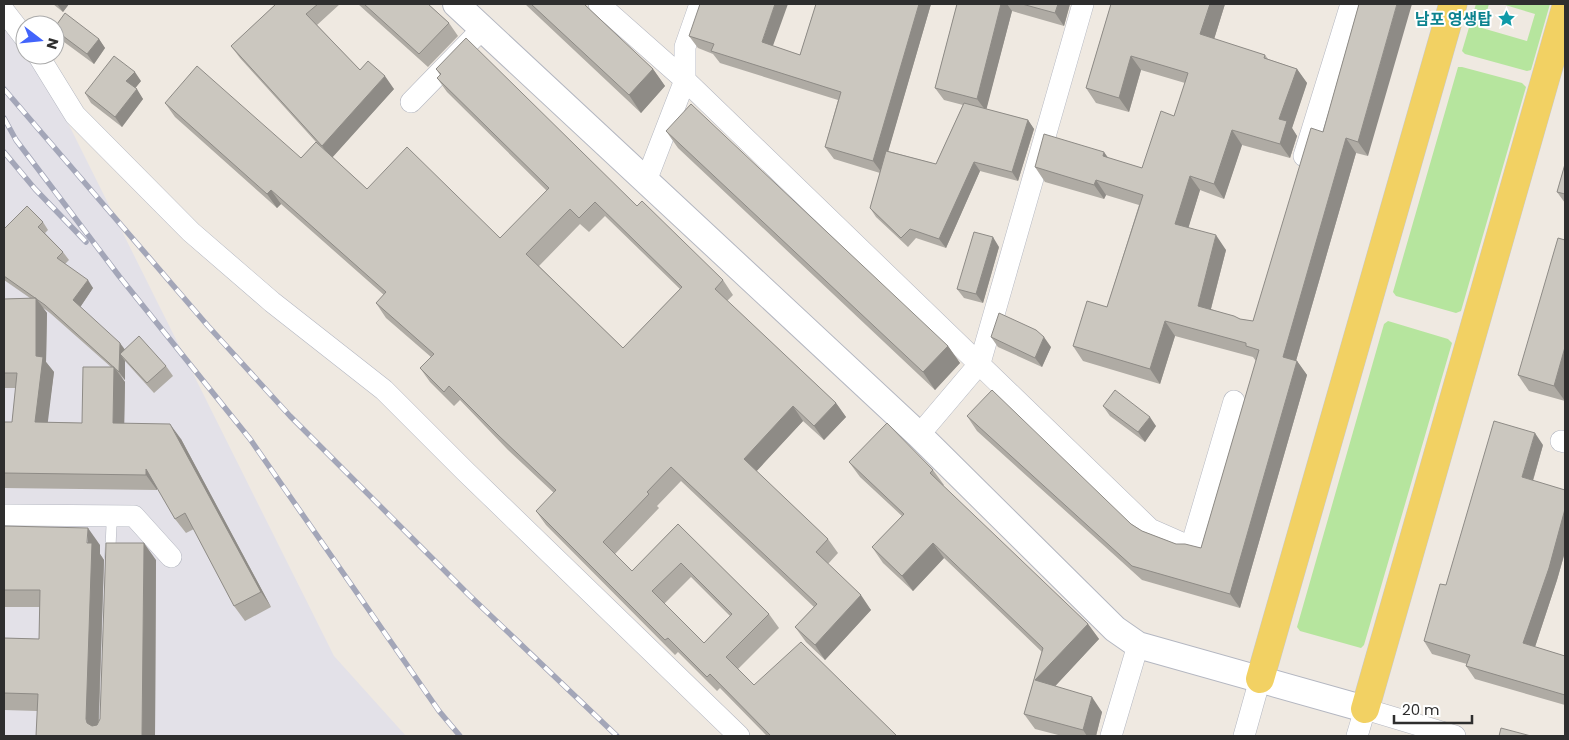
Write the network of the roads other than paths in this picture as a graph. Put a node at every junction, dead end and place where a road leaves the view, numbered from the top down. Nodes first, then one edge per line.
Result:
1 (456, 4) edge
2 (598, 4) edge
3 (700, 4) edge
4 (1083, 4) edge
5 (1351, 4) edge
6 (1452, 4) edge
7 (1565, 10) edge
8 (4, 11) edge
9 (15, 25) edge
10 (483, 28) junction
11 (44, 65) edge
12 (685, 80) junction
13 (411, 102) dead end
14 (1299, 172) edge
15 (646, 181) junction
16 (980, 363) junction
17 (1234, 401) dead end
18 (919, 436) junction
19 (4, 515) edge
20 (112, 515) junction
21 (171, 557) dead end
22 (110, 563) edge
23 (1138, 645) junction
24 (1260, 679) junction
25 (1365, 709) junction
26 (739, 736) edge
27 (1111, 736) edge
28 (1244, 736) edge
29 (1357, 736) edge
30 (1455, 736) edge

1 - 10 street
2 - 12 street
3 - 12 street
4 - 16 street
5 - 14 street
6 - 24 main road
7 - 25 main road
8 - 9 street
10 - 13 street
10 - 15 street
11 - 26 street
12 - 15 street
12 - 16 street
15 - 18 street
16 - 17 street
16 - 18 street
18 - 23 street
19 - 20 street
20 - 21 street
20 - 22 lane
23 - 24 street
23 - 27 street
24 - 25 street
24 - 28 street
25 - 29 street
25 - 30 street

